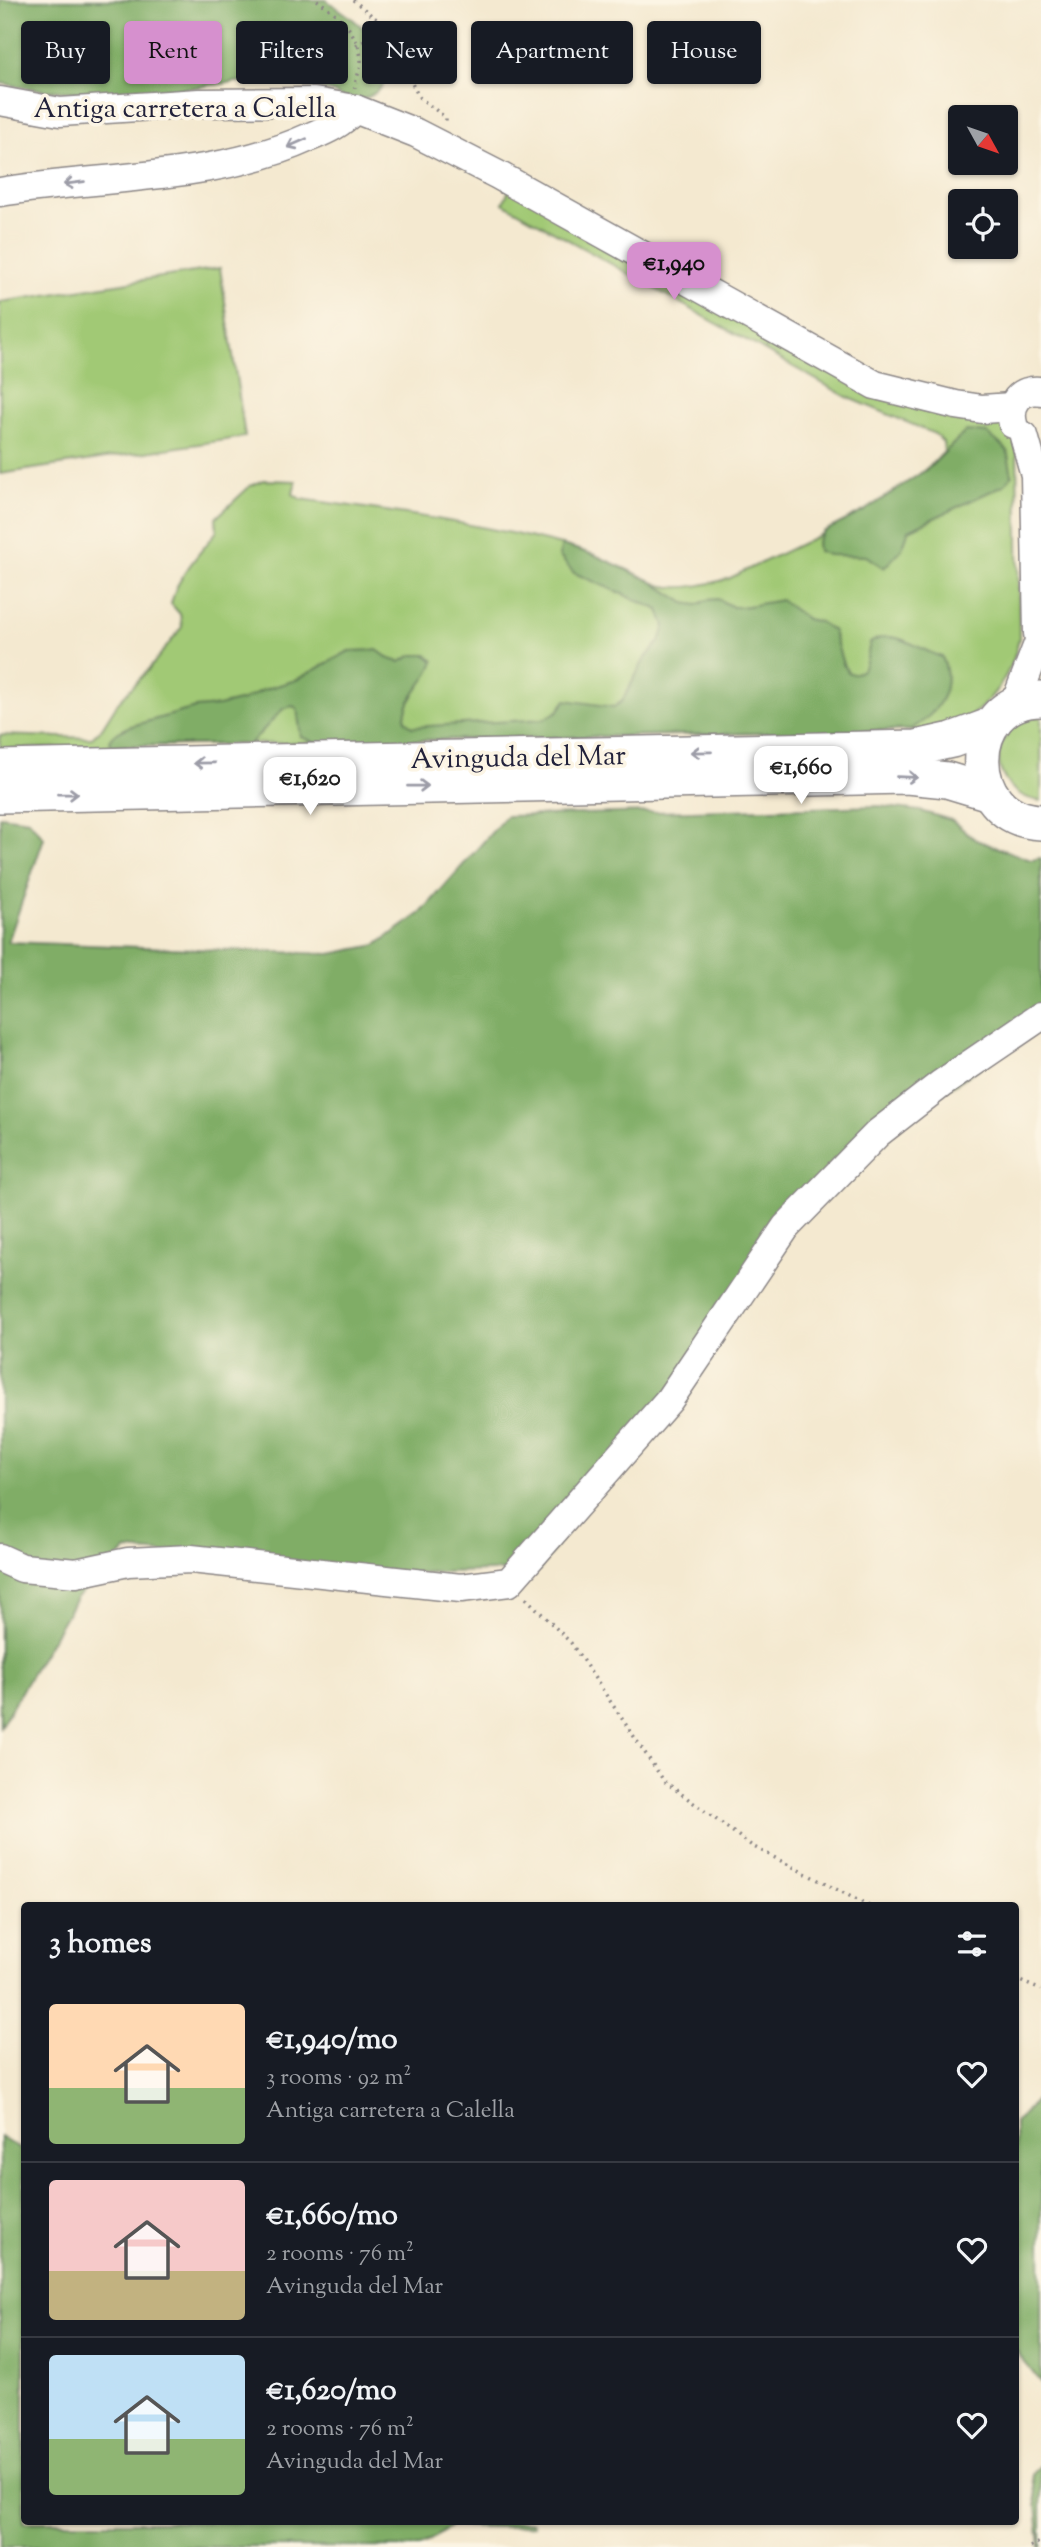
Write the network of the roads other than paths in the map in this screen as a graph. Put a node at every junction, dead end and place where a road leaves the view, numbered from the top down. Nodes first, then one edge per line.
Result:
1 (0, 101) edge
2 (355, 109) junction
3 (0, 192) edge
4 (1041, 391) edge
5 (1012, 407) junction
6 (1035, 452) edge
7 (1040, 648) edge
8 (1016, 710) edge
9 (0, 768) edge
10 (989, 793) junction
11 (0, 795) edge
12 (1038, 824) edge
13 (1041, 1016) edge
14 (0, 1558) edge

1 - 2 street, Antiga carretera a Calella
2 -> 3 street
2 - 5 street, Antiga carretera a Calella
4 - 5 street
5 - 6 street
6 - 7 street
7 - 8 street
8 -> 9 main road, Avinguda del Mar
8 - 10 main road
11 -> 10 main road, Avinguda del Mar
10 - 12 main road
13 - 14 street

